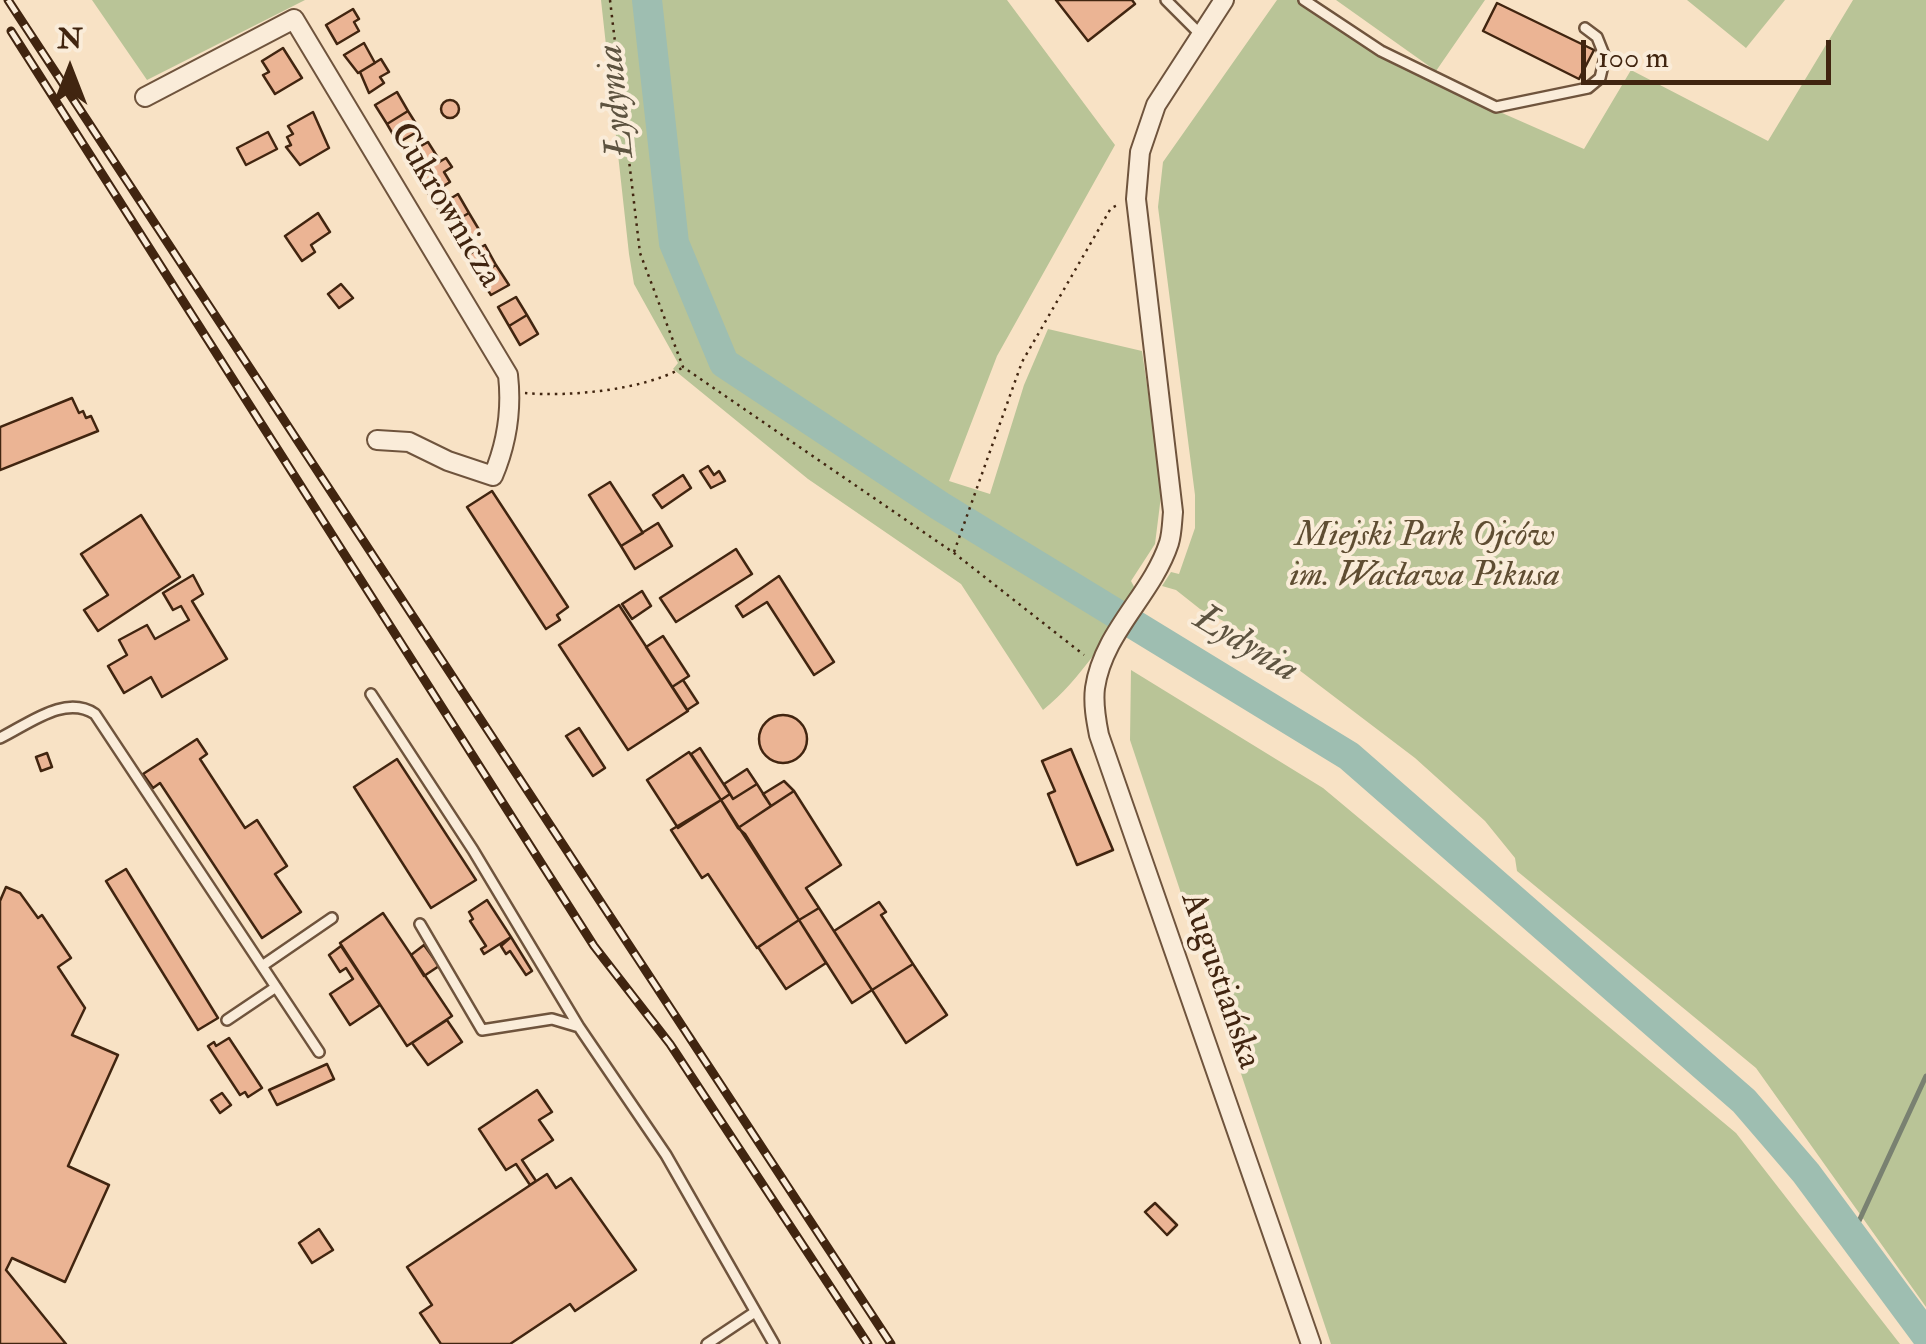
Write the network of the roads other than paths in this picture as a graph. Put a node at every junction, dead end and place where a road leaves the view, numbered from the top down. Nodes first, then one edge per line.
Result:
1 (1166, 0) edge
2 (1224, 0) edge
3 (1304, 0) edge
4 (1584, 28) dead end
5 (1201, 35) junction
6 (145, 98) dead end
7 (377, 440) dead end
8 (371, 694) dead end
9 (0, 738) edge
10 (332, 918) dead end
11 (420, 924) dead end
12 (262, 966) junction
13 (276, 987) junction
14 (227, 1020) dead end
15 (579, 1027) junction
16 (319, 1052) dead end
17 (755, 1312) junction
18 (708, 1344) edge
19 (774, 1344) edge
20 (1311, 1344) edge

1 - 5 lane
2 - 5 street
3 - 4 lane
5 - 20 street, Augustiańska
6 - 7 street, Cukrownicza
8 - 15 lane
9 - 12 lane
10 - 12 lane
11 - 15 lane
12 - 13 lane
13 - 14 lane
13 - 16 lane
15 - 17 lane
17 - 18 lane
17 - 19 lane

